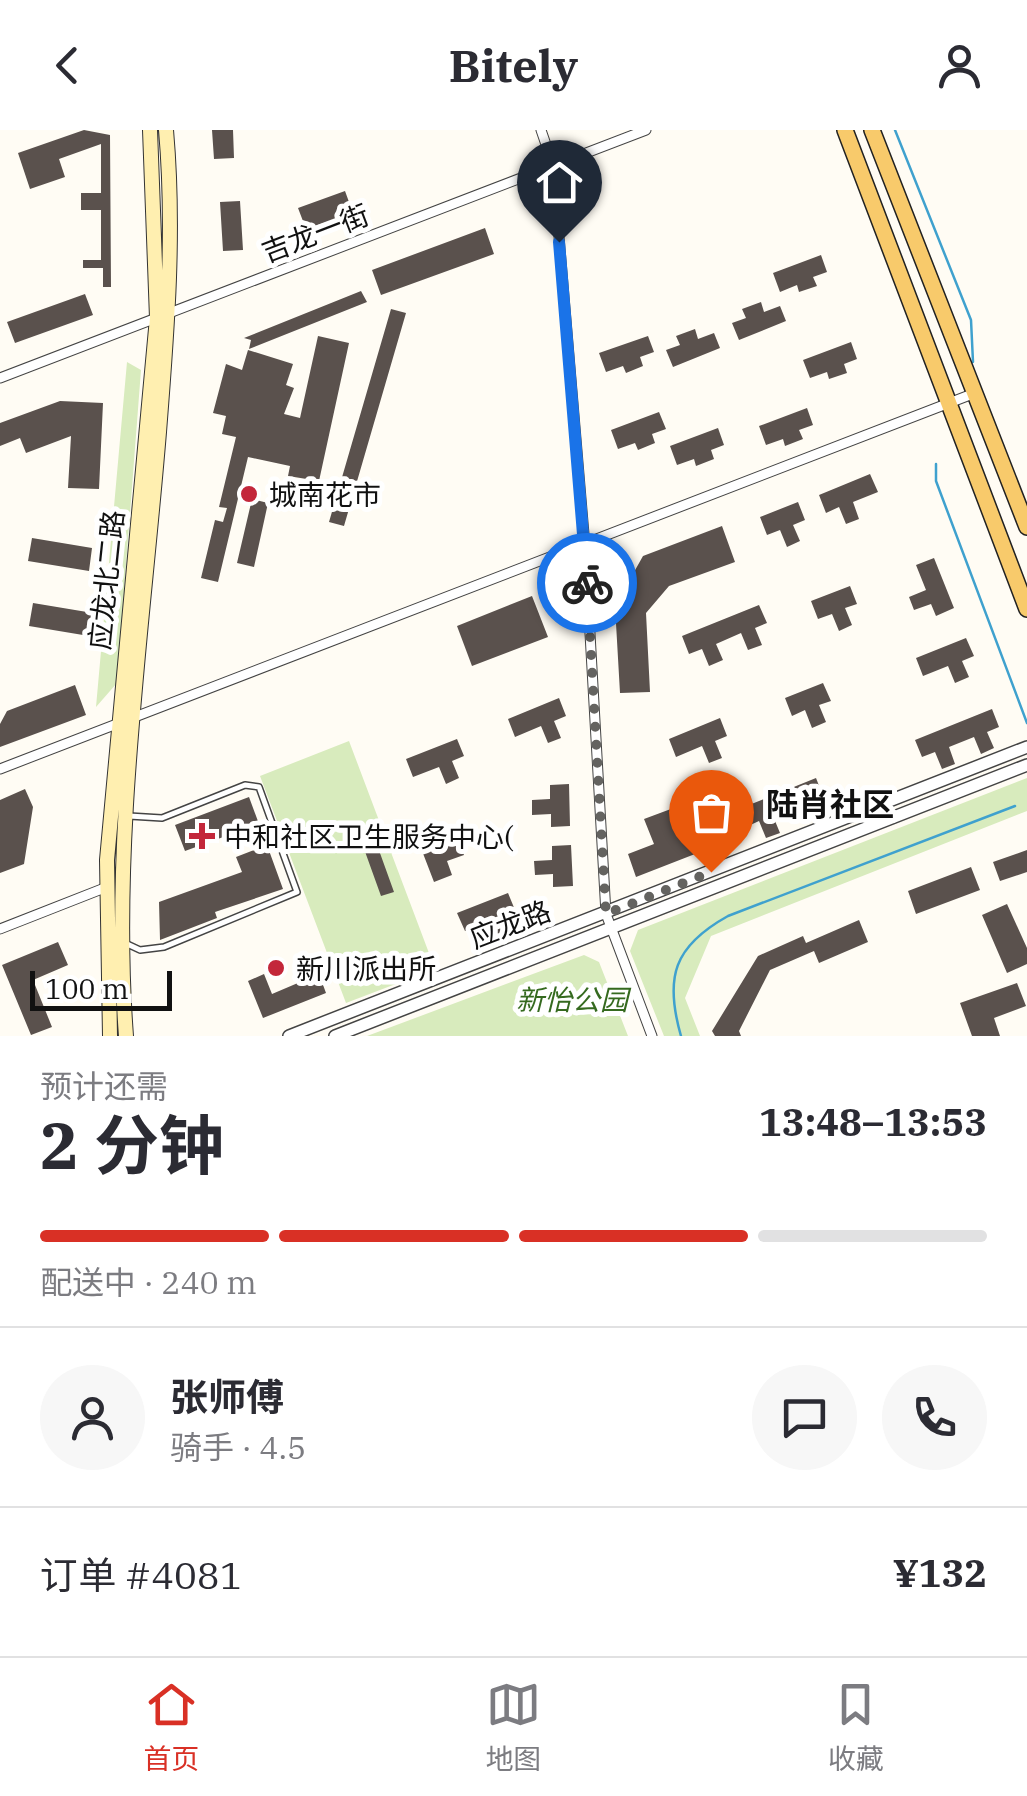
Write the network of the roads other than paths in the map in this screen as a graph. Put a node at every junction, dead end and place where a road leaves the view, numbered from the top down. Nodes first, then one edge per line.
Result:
1 (150, 130) edge
2 (166, 130) edge
3 (541, 130) edge
4 (646, 130) edge
5 (845, 130) edge
6 (872, 130) edge
7 (553, 166) junction
8 (162, 315) junction
9 (0, 378) edge
10 (975, 392) junction
11 (949, 404) junction
12 (1027, 527) edge
13 (585, 546) junction
14 (1027, 609) edge
15 (136, 716) junction
16 (117, 724) junction
17 (1027, 747) edge
18 (1027, 765) edge
19 (0, 768) edge
20 (129, 816) junction
21 (107, 887) junction
22 (606, 914) junction
23 (610, 928) junction
24 (0, 929) edge
25 (122, 942) junction
26 (110, 1036) edge
27 (126, 1036) edge
28 (290, 1036) edge
29 (334, 1036) edge
30 (652, 1036) edge

1 - 8 main road, 应龙北二路
2 - 8 main road, 应龙北二路
3 - 7 street
4 - 7 street, 吉龙一街
5 - 11 main road
6 - 10 main road
7 - 8 street, 吉龙一街
7 - 13 street
8 - 9 street, 吉龙一街
8 - 15 main road, 应龙北二路
8 - 16 main road, 应龙北二路
10 - 11 street
10 - 12 main road
11 - 13 street
11 - 14 main road
13 - 15 street
13 - 22 street
15 - 16 street
15 - 20 main road, 应龙北二路
16 - 19 street
16 - 21 main road, 应龙北二路
17 - 22 street, 应龙路
18 - 23 street, 应龙路
20 - 25 main road, 应龙北二路
20 - 25 lane
21 - 24 street
21 - 26 main road, 应龙北二路
22 - 23 street
22 - 28 street, 应龙路
23 - 29 street, 应龙路
23 - 30 street
25 - 27 main road, 应龙北二路

